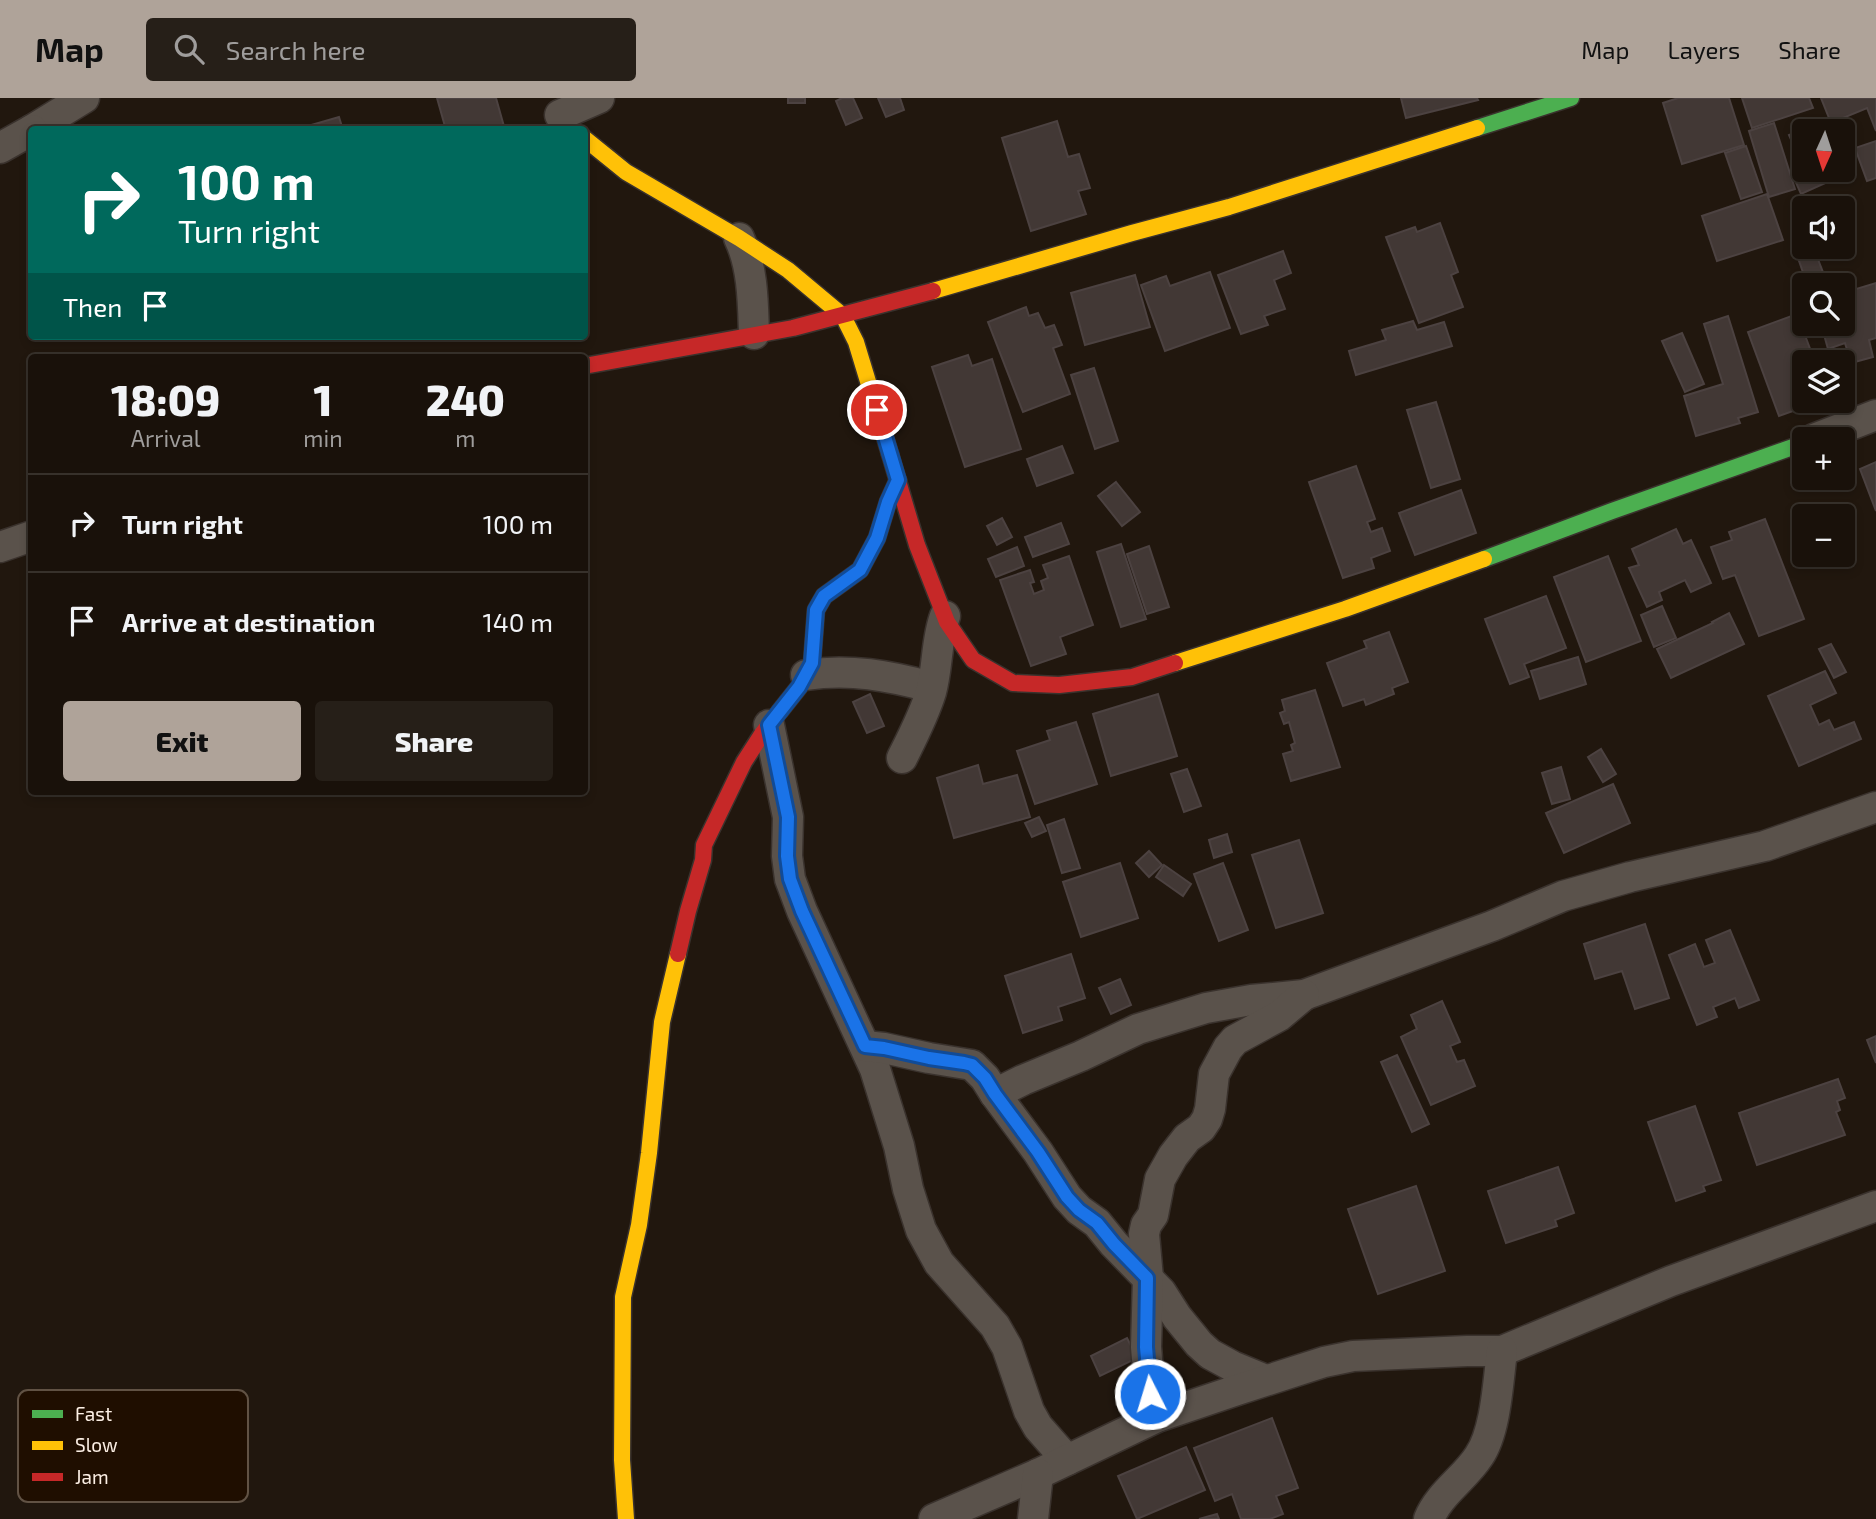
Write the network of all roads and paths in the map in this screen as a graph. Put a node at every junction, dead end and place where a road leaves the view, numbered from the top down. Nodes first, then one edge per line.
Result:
1 (84, 98) edge
2 (599, 98) edge
3 (1571, 98) edge
4 (561, 114) edge
5 (38, 126) edge
6 (28, 132) edge
7 (588, 141) edge
8 (0, 148) edge
9 (739, 238) junction
10 (843, 316) junction
11 (754, 334) junction
12 (588, 365) edge
13 (1876, 415) edge
14 (1845, 427) edge
15 (1792, 447) edge
16 (898, 480) junction
17 (28, 537) edge
18 (0, 547) edge
19 (945, 616) junction
20 (806, 676) junction
21 (932, 687) junction
22 (769, 725) junction
23 (902, 758) dead end
24 (1876, 807) edge
25 (1304, 995) junction
26 (865, 1046) junction
27 (995, 1094) junction
28 (1876, 1206) edge
29 (1147, 1278) junction
30 (1502, 1351) junction
31 (1266, 1380) junction
32 (1157, 1417) junction
33 (1067, 1460) junction
34 (1038, 1474) junction
35 (626, 1519) edge
36 (934, 1519) edge
37 (1033, 1519) edge
38 (1429, 1519) edge

1 - 5 street
2 - 4 street
3 - 10 street
6 - 8 street
7 - 9 street
9 - 10 street
9 - 11 street
10 - 11 street
10 - 16 street
11 - 12 street
13 - 14 street
15 - 19 street
16 - 19 street
16 - 20 street
17 - 18 street
19 - 21 street
20 - 21 street
20 - 22 street
21 - 23 street
22 - 26 street
22 - 35 street
24 - 25 street
25 - 27 street
25 - 29 street
26 - 27 street
26 - 33 street
27 - 29 street
28 - 30 street
29 - 31 street
29 - 32 street
30 - 31 street
30 - 38 street
31 - 32 street
32 - 33 street
33 - 34 street
34 - 36 street
34 - 37 street

